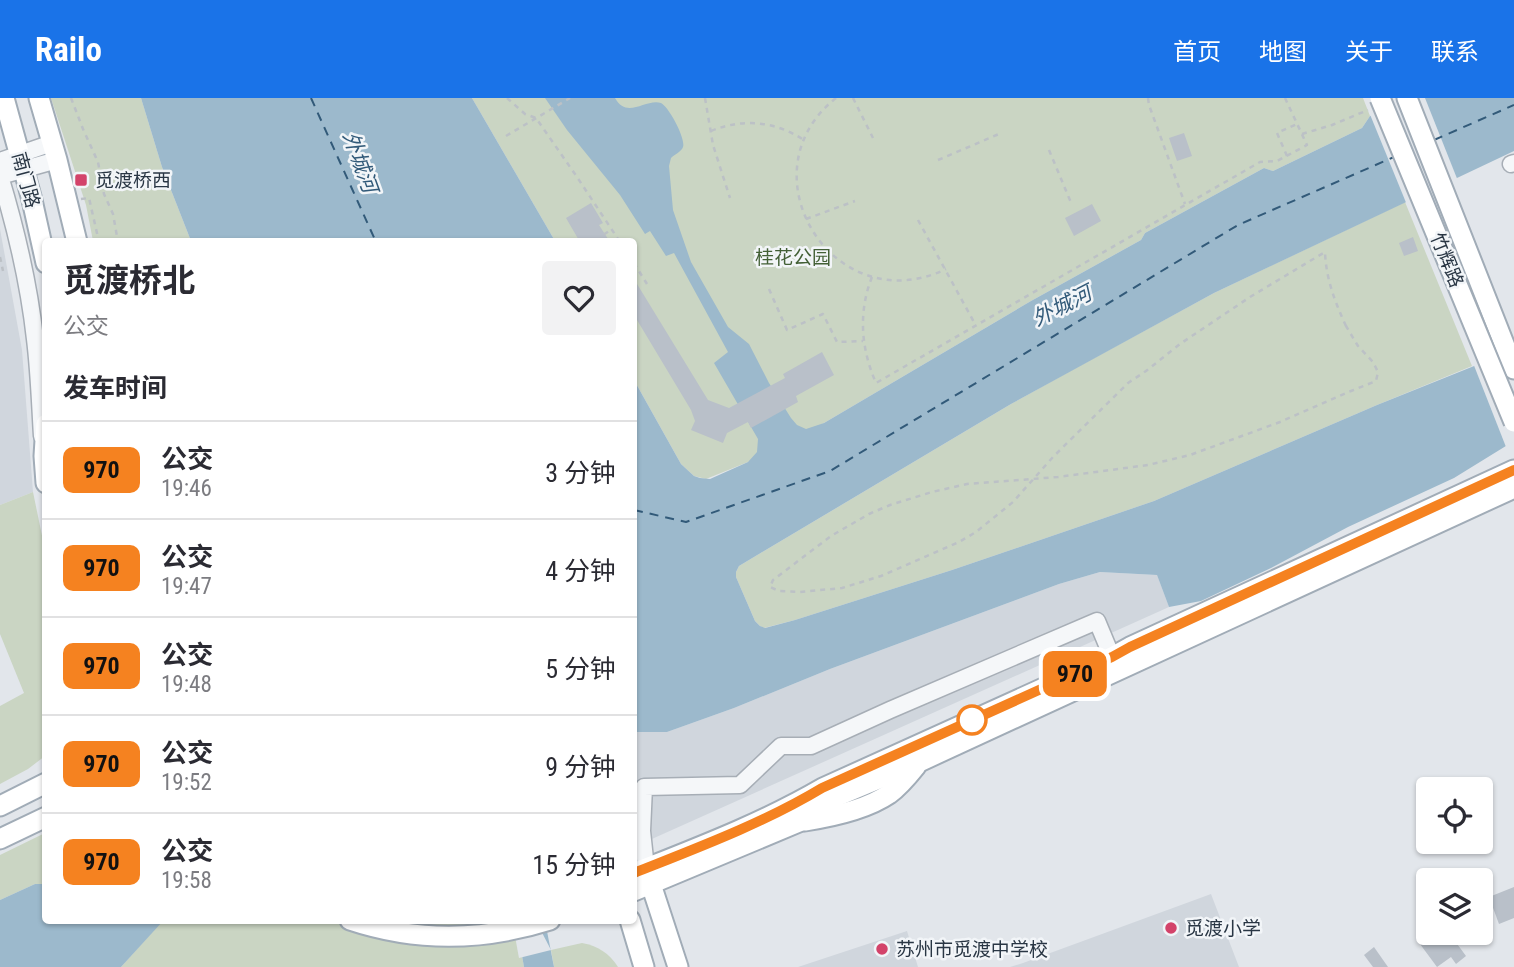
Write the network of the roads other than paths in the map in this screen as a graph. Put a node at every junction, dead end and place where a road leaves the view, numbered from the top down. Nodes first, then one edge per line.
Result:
1 (4, 98) edge
2 (39, 98) edge
3 (1408, 98) edge
4 (1375, 103) edge
5 (54, 152) junction
6 (0, 161) edge
7 (22, 162) junction
8 (0, 176) edge
9 (76, 238) edge
10 (42, 245) edge
11 (1514, 369) edge
12 (1514, 422) edge
13 (42, 430) edge
14 (1514, 470) edge
15 (1514, 488) edge
16 (1112, 657) junction
17 (42, 785) edge
18 (0, 806) edge
19 (42, 819) edge
20 (0, 839) edge
21 (641, 879) edge
22 (362, 924) edge
23 (537, 924) edge
24 (631, 924) edge
25 (644, 967) edge
26 (678, 967) edge

1 - 7 main road, 南门路
2 - 5 main road, 南门路
3 - 11 main road, 竹辉路
4 - 12 main road, 竹辉路, bridge
5 - 7 street
5 - 9 main road, 南门路
6 - 7 street
7 - 8 street
7 - 10 main road, 南门路
8 - 13 street
14 - 16 main road
15 - 21 main road
16 - 21 main road
16 - 21 street
17 - 18 main road
19 - 20 main road
21 - 26 main road
22 - 23 main road
24 - 25 main road

